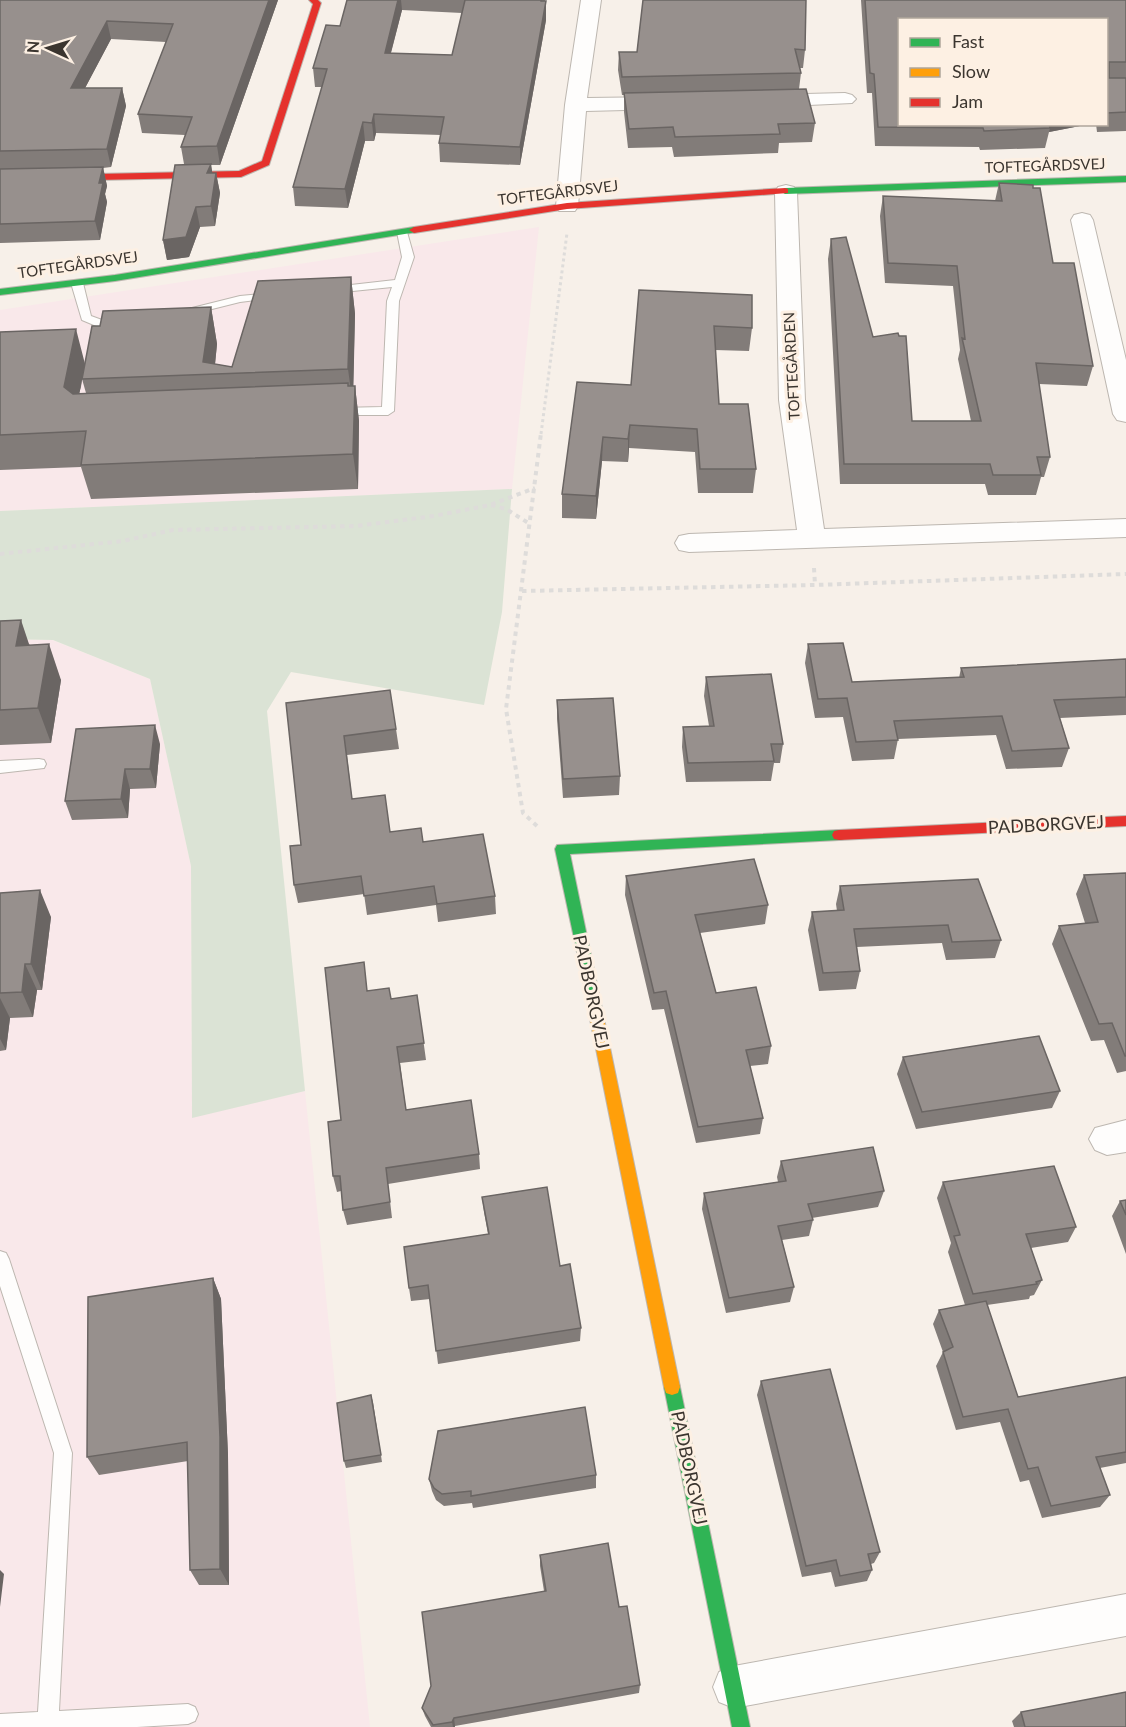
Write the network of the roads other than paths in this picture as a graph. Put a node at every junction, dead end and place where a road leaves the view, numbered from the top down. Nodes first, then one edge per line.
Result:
1 (313, 0) edge
2 (591, 0) edge
3 (845, 99) dead end
4 (740, 102) edge
5 (681, 103) edge
6 (576, 105) junction
7 (0, 179) edge
8 (1126, 179) edge
9 (786, 192) junction
10 (567, 206) junction
11 (1082, 220) dead end
12 (402, 232) junction
13 (76, 283) junction
14 (399, 283) junction
15 (320, 291) edge
16 (0, 292) edge
17 (286, 295) edge
18 (176, 315) edge
19 (133, 322) edge
20 (329, 413) edge
21 (1126, 414) edge
22 (1126, 528) edge
23 (812, 538) junction
24 (689, 543) dead end
25 (39, 764) dead end
26 (0, 767) edge
27 (1126, 821) edge
28 (0, 1259) edge
29 (1126, 1615) edge
30 (737, 1707) edge
31 (188, 1714) dead end
32 (48, 1721) junction
33 (0, 1724) edge

1 - 7 street
2 - 6 street
3 - 4 street
5 - 6 street
6 - 10 street
8 - 9 street, TOFTEGÅRDSVEJ
9 - 10 street, TOFTEGÅRDSVEJ
9 - 23 street, TOFTEGÅRDEN
10 - 12 street, TOFTEGÅRDSVEJ
11 - 21 street
12 - 13 street, TOFTEGÅRDSVEJ
12 - 14 lane
13 - 16 street, TOFTEGÅRDSVEJ
13 - 19 lane
14 - 15 lane
14 - 20 lane
17 - 18 lane
22 - 23 street
23 - 24 street
25 - 26 lane
27 - 30 street, PADBORGVEJ
28 - 32 lane
29 - 30 street, PADBORGVEJ
31 - 32 lane
32 - 33 lane

